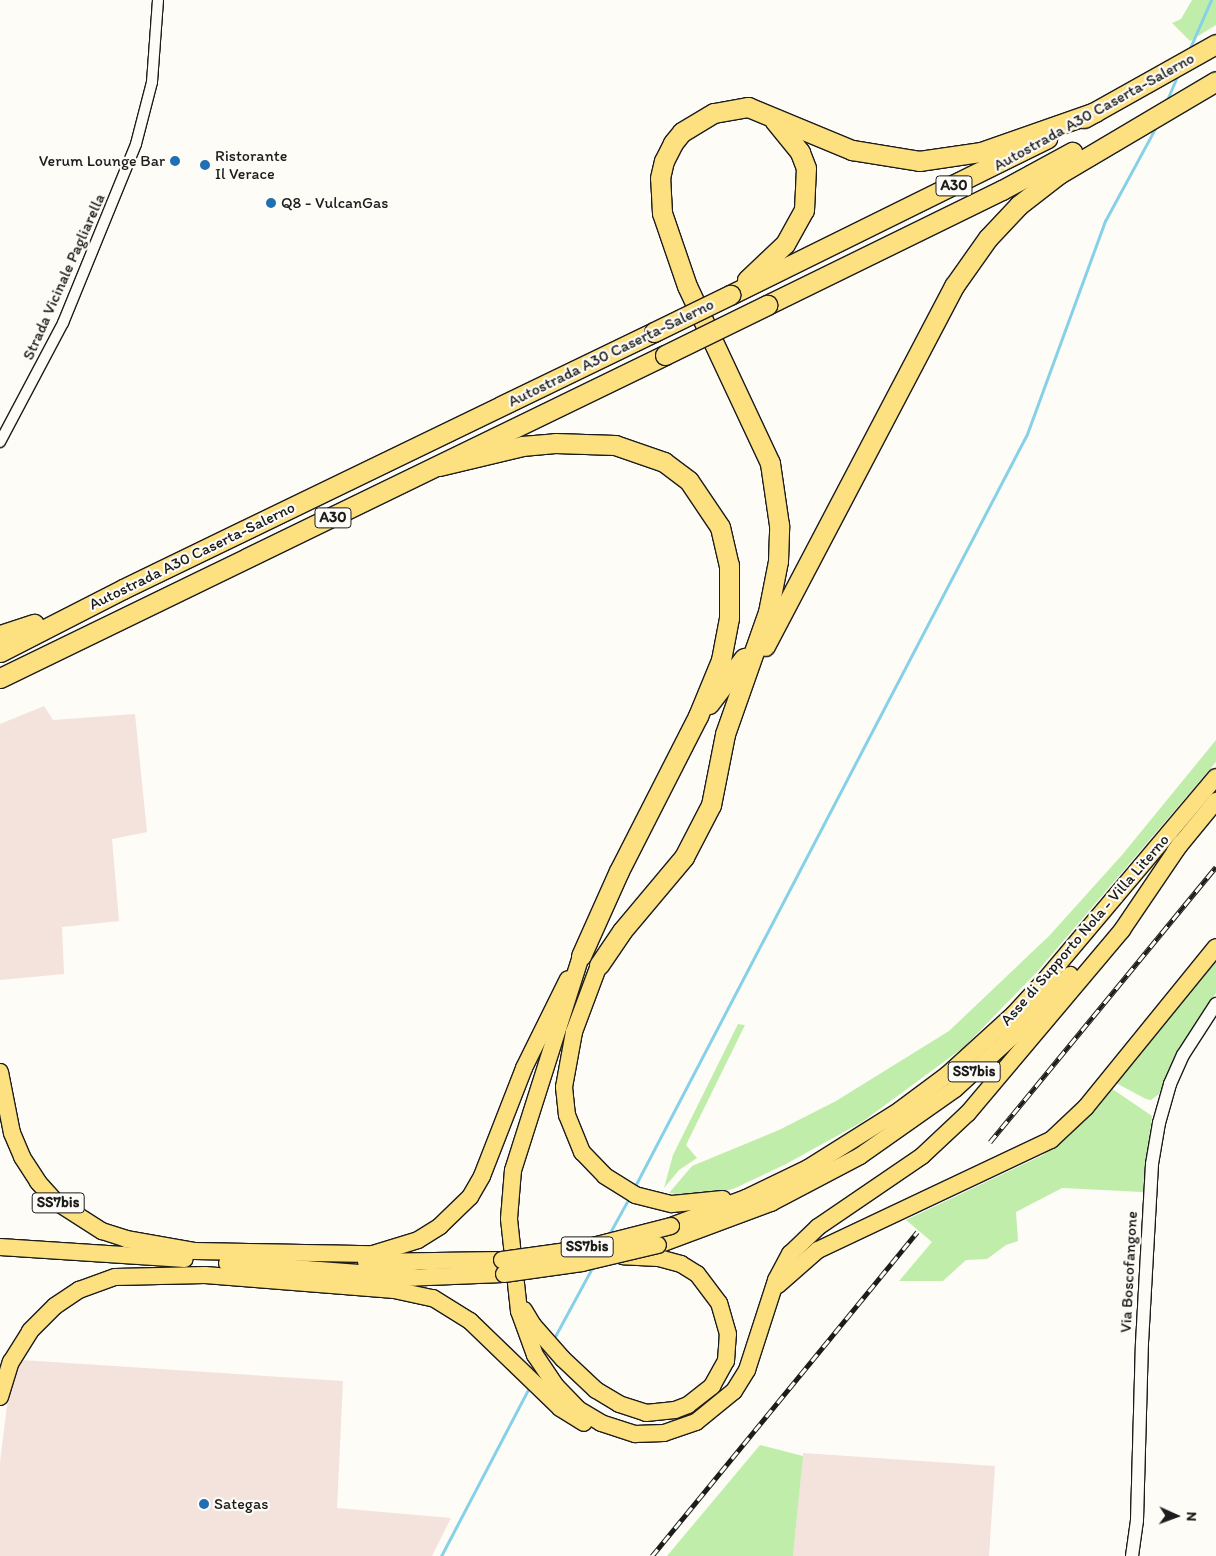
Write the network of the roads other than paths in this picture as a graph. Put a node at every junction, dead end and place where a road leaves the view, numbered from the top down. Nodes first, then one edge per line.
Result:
1 (158, 0) edge
2 (1216, 44) edge
3 (1207, 82) edge
4 (1095, 112) junction
5 (768, 113) junction
6 (1119, 133) junction
7 (730, 295) junction
8 (0, 442) edge
9 (439, 466) junction
10 (92, 605) junction
11 (0, 635) edge
12 (757, 637) junction
13 (0, 652) edge
14 (0, 678) edge
15 (742, 686) junction
16 (698, 716) junction
17 (1216, 777) edge
18 (1216, 801) edge
19 (1181, 843) junction
20 (1216, 947) edge
21 (581, 956) junction
22 (599, 965) junction
23 (1216, 1004) edge
24 (553, 1051) junction
25 (0, 1072) edge
26 (776, 1184) junction
27 (0, 1247) edge
28 (194, 1251) junction
29 (654, 1251) junction
30 (142, 1255) junction
31 (301, 1255) junction
32 (507, 1272) junction
33 (415, 1277) junction
34 (302, 1281) junction
35 (767, 1305) junction
36 (0, 1397) edge
37 (564, 1403) junction
38 (1132, 1556) edge

1 - 8 street, Strada Vicinale Pagliarella
2 - 4 highway, Autostrada A30 Caserta-Salerno / A30
3 - 6 highway
4 - 5 highway
4 - 7 highway, Autostrada A30 Caserta-Salerno / A30
5 - 7 highway
5 - 12 highway
6 - 9 highway, Autostrada A30 Caserta-Salerno / A30, bridge
6 - 15 highway
7 - 10 highway, Autostrada A30 Caserta-Salerno / A30, bridge
9 - 14 highway, Autostrada A30 Caserta-Salerno / A30
9 - 16 highway
10 - 11 highway
10 - 13 highway, Autostrada A30 Caserta-Salerno / A30
12 - 15 highway
12 - 16 highway
15 - 22 highway
16 - 21 highway
17 - 26 highway, Asse di Supporto Nola - Villa Literno / SS7bis
18 - 19 highway, Asse di Supporto Nola - Villa Literno / SS7bis
19 - 29 highway, Asse di Supporto Nola - Villa Literno / SS7bis
19 - 35 highway
20 - 35 highway
21 - 24 highway
21 - 31 highway
22 - 24 highway
22 - 26 highway
23 - 38 street, Via Boscofangone
24 - 32 highway
25 - 28 highway, SS7bis
26 - 32 highway, Asse di Supporto Nola - Villa Literno / SS7bis, bridge
27 - 30 highway, SS7bis
28 - 30 highway, SS7bis
28 - 31 highway, SS7bis
29 - 32 highway, Asse di Supporto Nola - Villa Literno / SS7bis, bridge
29 - 32 highway
30 - 33 highway, SS7bis
31 - 32 highway, Asse di Supporto Nola - Villa Literno / SS7bis
32 - 33 highway, Asse di Supporto Nola - Villa Literno / SS7bis
32 - 37 highway
33 - 34 highway, SS7bis
34 - 36 highway, SS7bis
34 - 37 highway
35 - 37 highway

